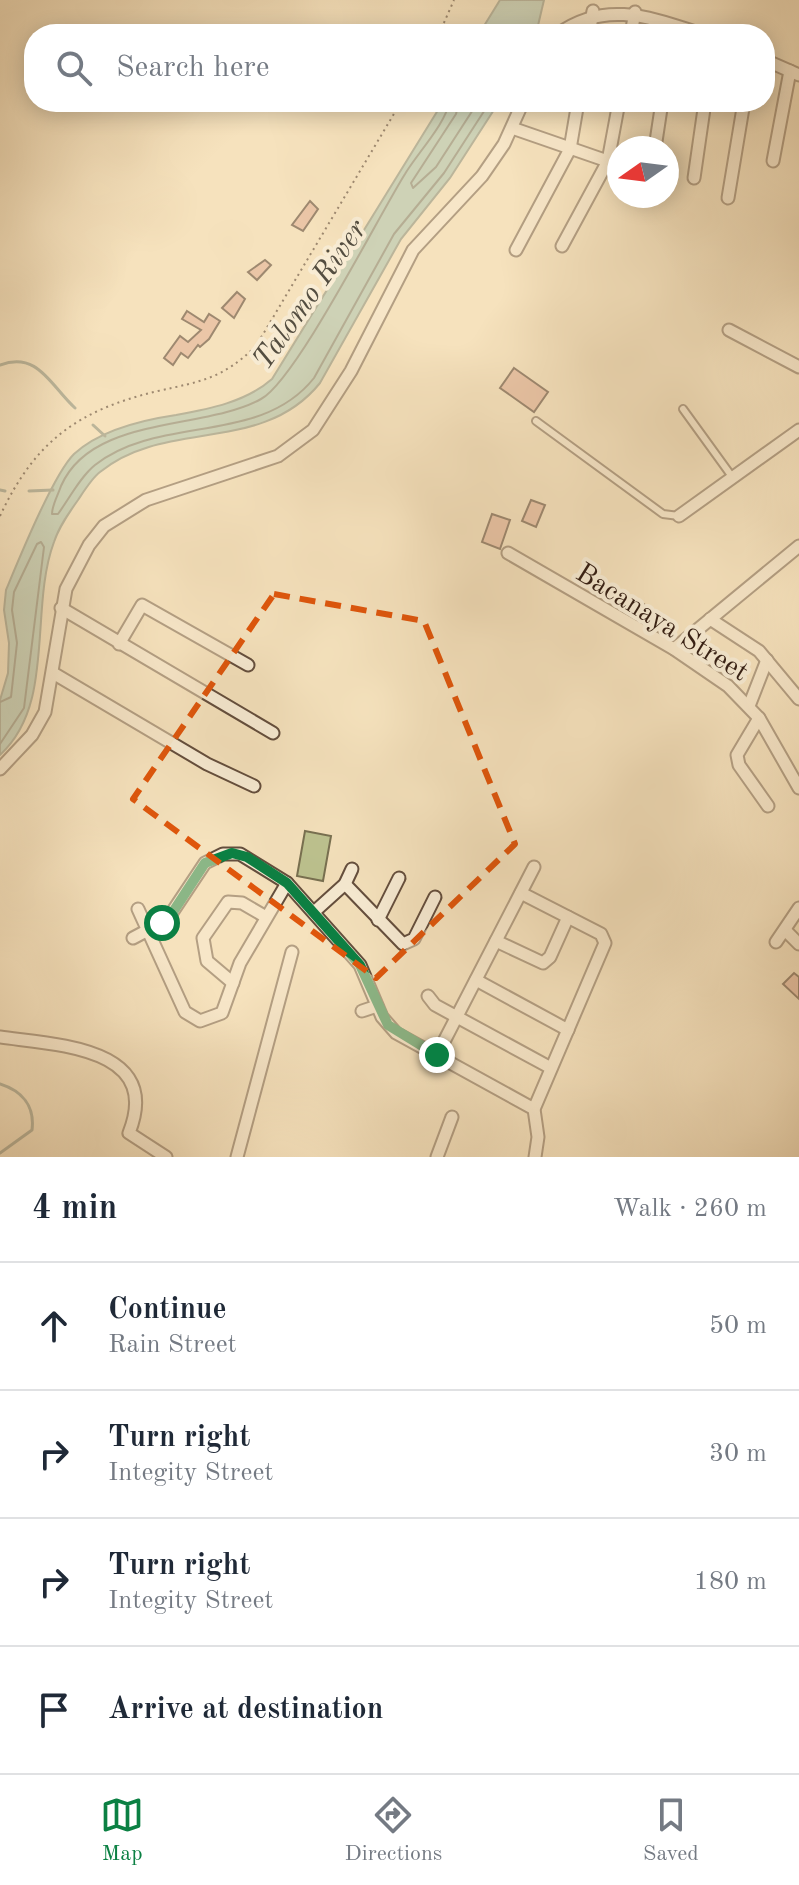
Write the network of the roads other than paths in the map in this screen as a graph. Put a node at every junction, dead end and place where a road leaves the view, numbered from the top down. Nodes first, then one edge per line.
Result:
1 (593, 11) junction
2 (635, 12) junction
3 (573, 24) edge
4 (591, 24) edge
5 (633, 24) edge
6 (661, 24) edge
7 (775, 64) edge
8 (795, 73) edge
9 (519, 112) edge
10 (576, 112) edge
11 (618, 112) edge
12 (660, 112) edge
13 (704, 112) edge
14 (742, 112) edge
15 (512, 128) junction
16 (616, 136) edge
17 (657, 136) edge
18 (570, 149) junction
19 (607, 161) edge
20 (773, 161) dead end
21 (607, 174) edge
22 (694, 178) dead end
23 (728, 198) dead end
24 (562, 246) dead end
25 (516, 250) dead end
26 (729, 330) dead end
27 (799, 367) edge
28 (683, 409) dead end
29 (536, 421) dead end
30 (799, 430) edge
31 (733, 478) junction
32 (679, 516) joint
33 (799, 546) edge
34 (508, 553) dead end
35 (61, 608) junction
36 (710, 619) junction
37 (119, 644) junction
38 (674, 649) junction
39 (767, 660) junction
40 (248, 665) dead end
41 (53, 673) junction
42 (799, 699) edge
43 (749, 706) junction
44 (759, 718) junction
45 (273, 733) dead end
46 (0, 769) edge
47 (254, 786) dead end
48 (799, 788) edge
49 (768, 806) dead end
50 (534, 867) dead end
51 (352, 869) dead end
52 (399, 878) dead end
53 (287, 883) junction
54 (345, 884) junction
55 (521, 893) junction
56 (435, 897) dead end
57 (799, 908) edge
58 (138, 909) dead end
59 (314, 912) junction
60 (266, 917) junction
61 (568, 917) junction
62 (378, 920) junction
63 (785, 930) junction
64 (148, 931) junction
65 (133, 938) dead end
66 (496, 941) junction
67 (776, 942) dead end
68 (799, 944) edge
69 (292, 952) dead end
70 (476, 980) junction
71 (233, 983) junction
72 (428, 996) dead end
73 (377, 1006) junction
74 (362, 1011) dead end
75 (457, 1017) junction
76 (568, 1030) junction
77 (0, 1037) edge
78 (437, 1055) junction
79 (551, 1068) junction
80 (534, 1109) junction
81 (452, 1117) dead end
82 (166, 1157) edge
83 (237, 1157) edge
84 (437, 1157) edge
85 (535, 1157) edge

1 - 2 street
1 - 3 street
1 - 4 street
2 - 5 street
2 - 6 street
7 - 8 street
8 - 20 street
9 - 15 street
10 - 18 street
11 - 16 street
12 - 17 street
13 - 22 street
14 - 23 street
15 - 18 street
15 - 35 street
18 - 19 street
18 - 25 street
21 - 24 street
26 - 27 street
28 - 31 lane
29 - 32 lane
30 - 31 street
31 - 32 street
33 - 36 street
34 - 38 street, Bacanaya Street
35 - 37 street
35 - 41 street
36 - 38 street
36 - 39 street
37 - 40 street
37 - 45 street
38 - 43 street, Bacanaya Street
39 - 42 street
39 - 43 street
41 - 46 street
41 - 47 street
43 - 44 street, Bacanaya Street
44 - 48 street, Bacanaya Street
44 - 49 street
50 - 55 street
51 - 54 street
52 - 62 street
53 - 59 street
53 - 60 street
53 - 64 street
54 - 59 street
54 - 62 street
55 - 61 street
55 - 66 street
56 - 62 street
57 - 63 street
58 - 64 street
59 - 73 street
60 - 71 street
60 - 71 street
61 - 66 street
61 - 76 street
63 - 67 street
63 - 68 street
64 - 65 street
64 - 71 street
66 - 70 street
69 - 83 street
70 - 75 street
70 - 76 street
72 - 75 street
73 - 74 street
73 - 78 street
75 - 78 street
75 - 79 street
76 - 79 street
77 - 82 street
78 - 80 street
79 - 80 street
80 - 85 street
81 - 84 street

